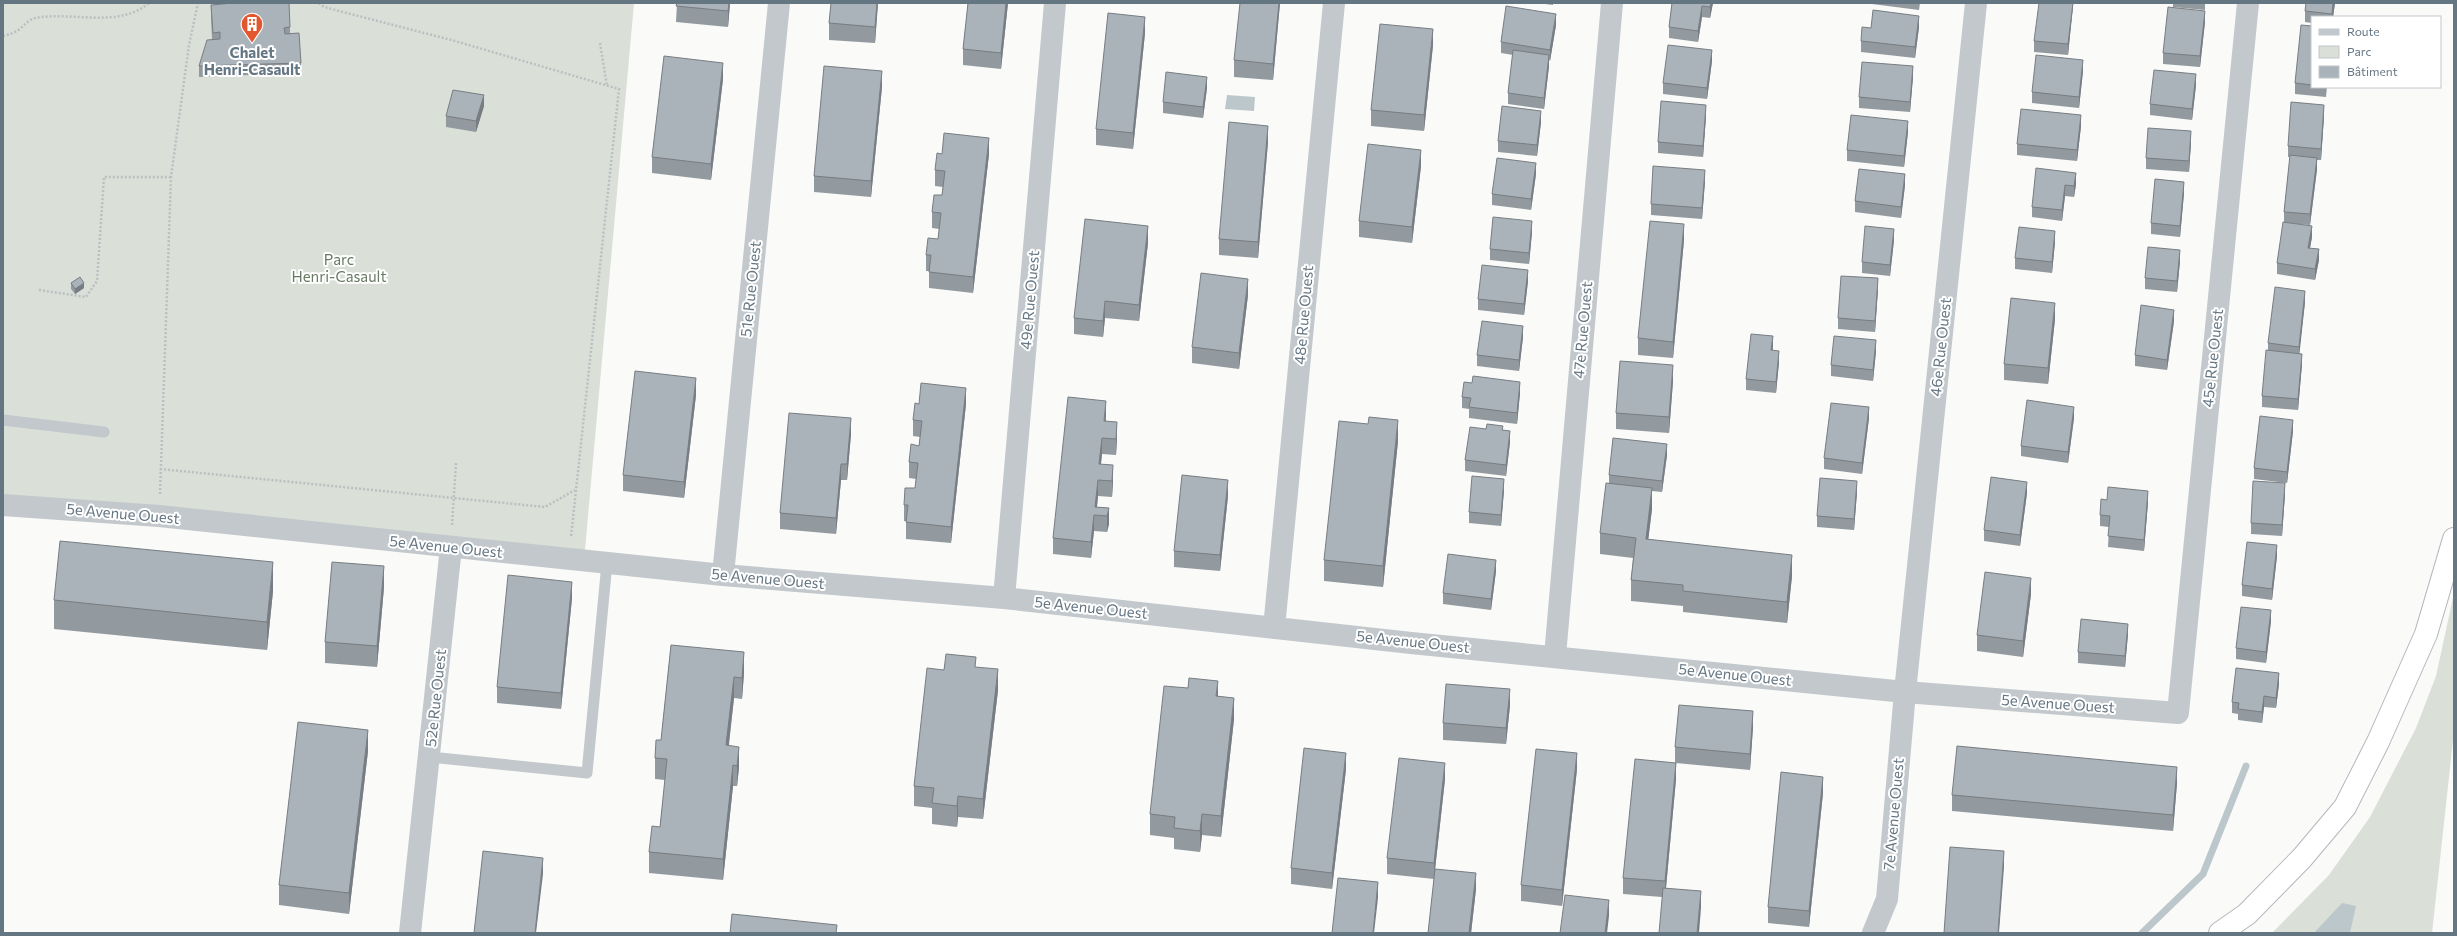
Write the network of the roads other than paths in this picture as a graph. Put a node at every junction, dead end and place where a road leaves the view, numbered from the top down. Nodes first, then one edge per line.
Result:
1 (778, 3) edge
2 (1055, 3) edge
3 (1334, 3) edge
4 (1612, 3) edge
5 (1976, 3) edge
6 (2248, 3) edge
7 (3, 420) edge
8 (104, 432) dead end
9 (3, 505) edge
10 (2454, 539) edge
11 (451, 547) junction
12 (607, 563) junction
13 (723, 576) junction
14 (1004, 598) junction
15 (1274, 628) junction
16 (1555, 656) junction
17 (1905, 692) junction
18 (2178, 713) joint
19 (430, 757) junction
20 (410, 933) edge
21 (1873, 933) edge
22 (2220, 933) edge

1 - 13 street, 51e Rue Ouest
2 - 14 street, 49e Rue Ouest
3 - 15 street, 48e Rue Ouest
4 - 16 street, 47e Rue Ouest
5 - 17 street, 46e Rue Ouest
6 - 18 street, 45e Rue Ouest
7 - 8 lane
9 - 11 street, 5e Avenue Ouest
10 - 22 highway
11 - 12 street, 5e Avenue Ouest
11 - 19 street, 52e Rue Ouest
12 - 13 street, 5e Avenue Ouest
12 - 19 lane
13 - 14 street, 5e Avenue Ouest
14 - 15 street, 5e Avenue Ouest
15 - 16 street, 5e Avenue Ouest
16 - 17 street, 5e Avenue Ouest
17 - 18 street, 5e Avenue Ouest
17 - 21 street, 7e Avenue Ouest
19 - 20 street, 52e Rue Ouest

